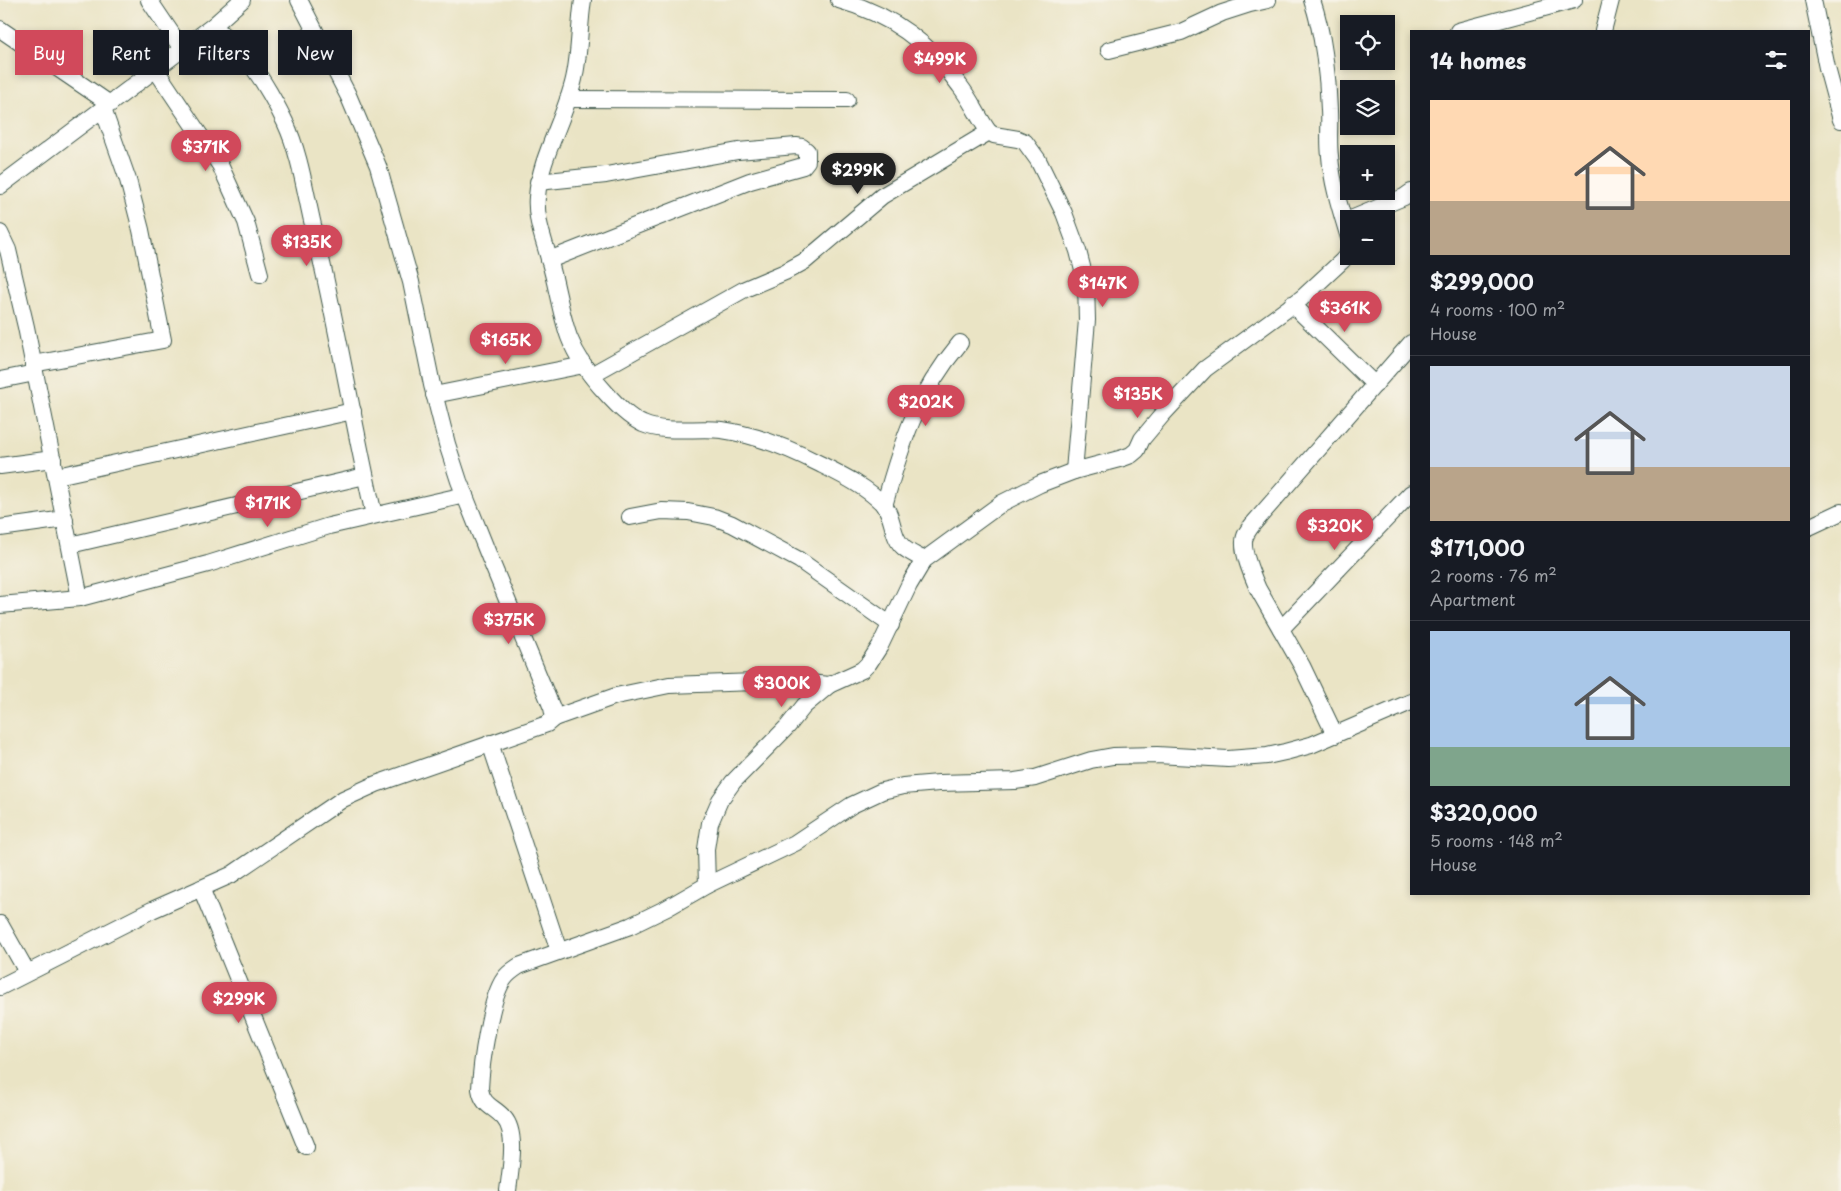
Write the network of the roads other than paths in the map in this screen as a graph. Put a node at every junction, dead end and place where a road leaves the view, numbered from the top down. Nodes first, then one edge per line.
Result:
1 (149, 0) edge
2 (242, 0) edge
3 (299, 0) edge
4 (583, 0) edge
5 (839, 0) edge
6 (1268, 0) edge
7 (1312, 0) edge
8 (1574, 0) edge
9 (1611, 0) edge
10 (1813, 0) edge
11 (213, 26) junction
12 (0, 29) edge
13 (208, 30) edge
14 (1462, 30) edge
15 (1602, 30) edge
16 (179, 45) edge
17 (1109, 50) dead end
18 (179, 51) edge
19 (169, 60) edge
20 (149, 75) edge
21 (159, 75) edge
22 (568, 99) junction
23 (847, 100) dead end
24 (106, 106) junction
25 (1841, 120) edge
26 (989, 132) junction
27 (538, 182) junction
28 (0, 186) edge
29 (1410, 193) edge
30 (1345, 210) edge
31 (1372, 210) edge
32 (0, 233) edge
33 (550, 260) junction
34 (1340, 263) edge
35 (260, 274) dead end
36 (1292, 304) junction
37 (960, 344) dead end
38 (1410, 344) edge
39 (34, 369) junction
40 (588, 370) junction
41 (0, 380) edge
42 (1375, 385) junction
43 (434, 395) junction
44 (354, 411) junction
45 (53, 459) junction
46 (0, 466) edge
47 (1074, 471) junction
48 (56, 476) junction
49 (365, 476) junction
50 (1410, 494) edge
51 (464, 495) junction
52 (884, 506) junction
53 (1841, 512) edge
54 (374, 515) junction
55 (630, 516) dead end
56 (65, 519) junction
57 (1810, 527) edge
58 (0, 528) edge
59 (70, 545) junction
60 (924, 560) junction
61 (80, 598) junction
62 (0, 605) edge
63 (891, 625) junction
64 (1281, 630) junction
65 (829, 685) junction
66 (1410, 702) edge
67 (554, 718) junction
68 (1335, 735) junction
69 (490, 743) junction
70 (707, 885) junction
71 (201, 888) junction
72 (0, 924) edge
73 (559, 951) junction
74 (27, 972) junction
75 (0, 986) edge
76 (306, 1148) dead end
77 (508, 1191) edge

1 - 16 street
2 - 11 street
3 - 43 street
4 - 22 street
5 - 26 street
6 - 17 street
7 - 30 street
8 - 14 street
9 - 15 street
10 - 25 street
11 - 13 street
11 - 44 street
12 - 24 street
18 - 19 street
20 - 24 street
21 - 35 street
22 - 23 street
22 - 27 street
24 - 28 street
24 - 39 street
26 - 40 street
26 - 47 street
27 - 33 street
27 - 33 street
29 - 31 street
32 - 39 street
33 - 40 street
34 - 36 street
36 - 42 street
36 - 47 street
37 - 52 street
38 - 42 street
39 - 41 street
39 - 45 street
40 - 43 street
40 - 52 street
42 - 64 street
43 - 51 street
44 - 48 street
44 - 49 street
45 - 46 street
45 - 48 street
47 - 60 street
48 - 56 street
49 - 54 street
49 - 59 street
50 - 64 street
51 - 54 street
51 - 67 street
52 - 60 street
53 - 57 street
54 - 61 street
55 - 63 street
56 - 58 street
56 - 59 street
59 - 61 street
60 - 63 street
61 - 62 street
63 - 65 street
64 - 68 street
65 - 67 street
65 - 70 street
66 - 68 street
67 - 69 street
68 - 70 street
69 - 71 street
69 - 73 street
70 - 73 street
71 - 74 street
71 - 76 street
72 - 74 street
73 - 77 street
74 - 75 street

